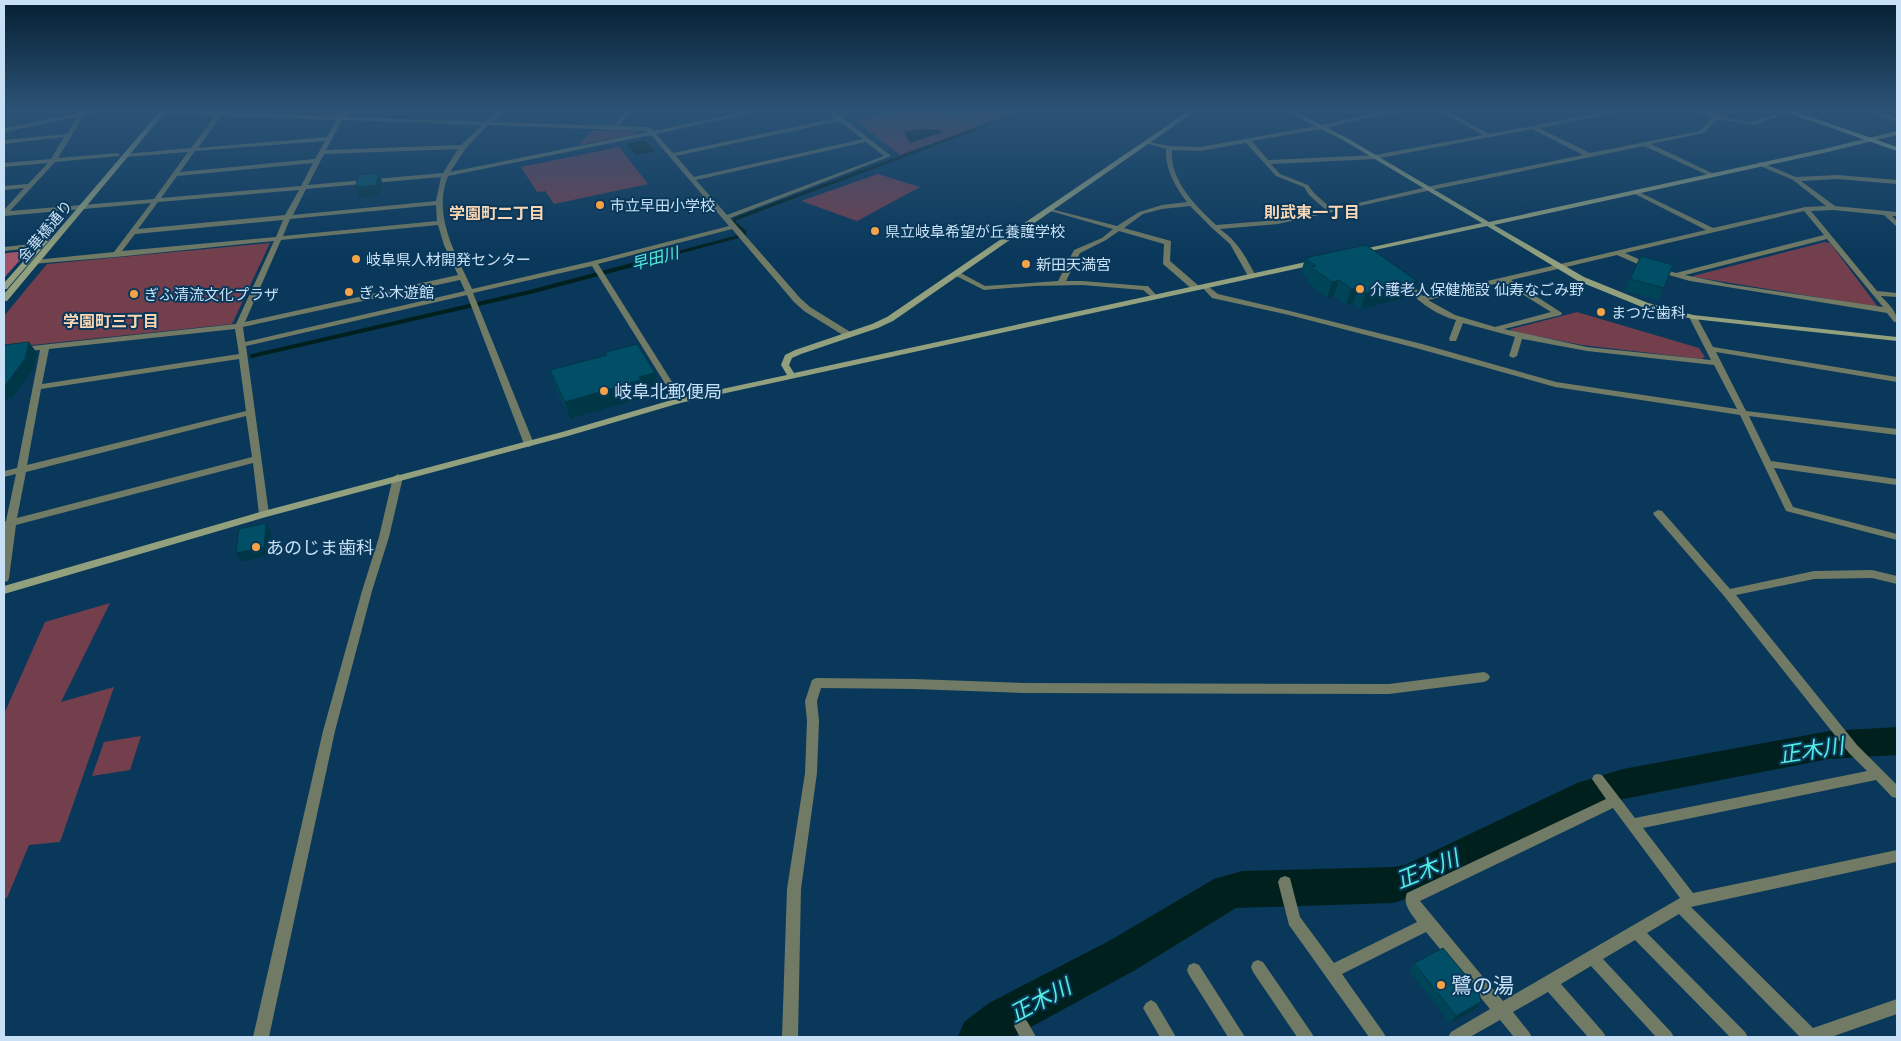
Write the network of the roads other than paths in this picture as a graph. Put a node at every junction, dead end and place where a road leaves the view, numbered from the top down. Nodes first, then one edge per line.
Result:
1 (79, 159) edge
2 (114, 159) edge
3 (123, 159) edge
4 (187, 159) edge
5 (456, 159) edge
6 (527, 159) edge
7 (674, 159) edge
8 (784, 159) edge
9 (881, 159) edge
10 (1123, 159) edge
11 (1168, 159) edge
12 (1263, 159) edge
13 (1341, 159) edge
14 (1378, 159) edge
15 (1572, 159) edge
16 (1677, 159) edge
17 (1785, 159) edge
18 (53, 161) junction
19 (318, 161) joint
20 (1266, 162) junction
21 (1760, 164) junction
22 (4, 165) edge
23 (175, 174) junction
24 (446, 175) junction
25 (1712, 175) junction
26 (692, 179) junction
27 (1795, 179) junction
28 (1897, 182) edge
29 (29, 186) junction
30 (4, 188) edge
31 (305, 188) junction
32 (1429, 189) junction
33 (1635, 192) junction
34 (155, 201) junction
35 (439, 203) junction
36 (1191, 204) junction
37 (81, 208) junction
38 (1833, 208) junction
39 (72, 209) junction
40 (1049, 209) junction
41 (1805, 209) junction
42 (1331, 212) junction
43 (1886, 213) junction
44 (4, 214) edge
45 (1897, 214) edge
46 (288, 217) junction
47 (725, 218) junction
48 (442, 223) junction
49 (1489, 224) junction
50 (1897, 225) edge
51 (733, 227) junction
52 (1214, 227) junction
53 (1119, 229) junction
54 (1711, 230) junction
55 (132, 232) junction
56 (1829, 236) junction
57 (278, 239) junction
58 (40, 245) junction
59 (4, 249) edge
60 (1618, 252) junction
61 (1355, 253) edge
62 (116, 254) junction
63 (1327, 259) edge
64 (35, 262) junction
65 (594, 263) junction
66 (1560, 266) junction
67 (956, 274) junction
68 (1676, 275) junction
69 (1252, 276) junction
70 (1398, 276) edge
71 (461, 277) junction
72 (1505, 280) junction
73 (1061, 283) junction
74 (1205, 286) junction
75 (4, 287) edge
76 (1196, 288) junction
77 (470, 293) junction
78 (1876, 293) junction
79 (1897, 295) edge
80 (1154, 297) junction
81 (4, 300) edge
82 (1422, 300) junction
83 (1891, 311) junction
84 (1693, 317) junction
85 (1460, 319) junction
86 (1897, 320) edge
87 (239, 326) junction
88 (1494, 329) junction
89 (849, 336) junction
90 (1519, 336) junction
91 (1452, 339) dead end
92 (1897, 339) edge
93 (241, 345) junction
94 (45, 346) junction
95 (1710, 349) junction
96 (4, 351) edge
97 (243, 356) junction
98 (1513, 356) dead end
99 (1718, 364) junction
100 (791, 375) junction
101 (1897, 379) edge
102 (37, 387) junction
103 (678, 401) junction
104 (251, 412) junction
105 (1743, 413) junction
106 (1897, 432) edge
107 (529, 444) junction
108 (257, 459) junction
109 (1768, 464) junction
110 (21, 470) junction
111 (4, 474) edge
112 (398, 478) junction
113 (1897, 482) edge
114 (1658, 513) dead end
115 (264, 514) junction
116 (7, 524) edge
117 (1897, 537) edge
118 (4, 578) edge
119 (1897, 580) edge
120 (4, 590) edge
121 (1728, 593) junction
122 (1484, 677) dead end
123 (1878, 774) junction
124 (1600, 782) dead end
125 (1897, 792) edge
126 (1612, 798) junction
127 (1632, 824) junction
128 (1897, 856) edge
129 (1285, 882) dead end
130 (1685, 903) junction
131 (1429, 924) junction
132 (1636, 932) junction
133 (1593, 958) junction
134 (1258, 967) dead end
135 (1194, 970) dead end
136 (1331, 972) junction
137 (1550, 983) junction
138 (1897, 1007) edge
139 (1151, 1008) dead end
140 (1502, 1011) junction
141 (262, 1037) edge
142 (790, 1037) edge
143 (1168, 1037) edge
144 (1237, 1037) edge
145 (1306, 1037) edge
146 (1378, 1037) edge
147 (1456, 1037) edge
148 (1524, 1037) edge
149 (1598, 1037) edge
150 (1666, 1037) edge
151 (1740, 1037) edge
152 (1811, 1037) edge

1 - 18 street
2 - 39 street, 金華橋通り
3 - 37 street, 金華橋通り
4 - 23 street
5 - 24 street
6 - 24 street
7 - 26 street
8 - 26 street
9 - 47 street
10 - 40 street
11 - 36 street
12 - 20 street
13 - 20 street
14 - 32 street
15 - 32 street
16 - 25 street
17 - 21 street
18 - 22 street
18 - 29 street
19 - 23 street
19 - 31 street
20 - 42 street
21 - 25 street
21 - 27 street
23 - 34 street
24 - 31 street
24 - 35 street
25 - 33 street
26 - 47 street
27 - 28 street
27 - 38 street
29 - 30 street
29 - 44 street
31 - 34 street
31 - 46 street
32 - 42 street
32 - 49 street
33 - 49 street
33 - 54 street
34 - 37 street
34 - 55 street
35 - 46 street
35 - 48 street
36 - 52 street
36 - 53 street
37 - 39 street
37 - 64 street, 金華橋通り
38 - 41 street
38 - 43 street
39 - 44 street
39 - 58 street, 金華橋通り
40 - 53 street
40 - 67 street
41 - 54 street
41 - 56 street
42 - 52 street
43 - 45 street
43 - 50 street
46 - 55 street
46 - 57 street
47 - 51 street
48 - 57 street
48 - 71 street
49 - 61 street
49 - 66 street
51 - 65 street
51 - 89 street
52 - 69 street
53 - 73 street
53 - 76 street
54 - 60 street
55 - 62 street
56 - 68 street
56 - 78 street
57 - 62 street
57 - 87 street
58 - 59 street
58 - 75 street, 金華橋通り
60 - 66 street
60 - 68 street
62 - 64 street
63 - 69 street
64 - 81 street, 金華橋通り
65 - 77 street
65 - 103 street
66 - 72 street
66 - 84 street
67 - 73 street
67 - 89 street
68 - 83 street
69 - 74 street
70 - 82 street
71 - 77 street
71 - 87 street
72 - 82 street
72 - 88 street
73 - 80 street
74 - 76 street
74 - 105 street
76 - 80 street
77 - 93 street
77 - 107 street
78 - 79 street
78 - 83 street
80 - 100 street
82 - 85 street
83 - 86 street
84 - 92 street
84 - 95 street
85 - 88 street
85 - 91 street
87 - 93 street
87 - 94 street
88 - 90 street
89 - 100 street
90 - 98 street
90 - 99 street
93 - 97 street
94 - 96 street
94 - 102 street
95 - 99 street
95 - 101 street
97 - 102 street
97 - 104 street
99 - 105 street
100 - 103 street
102 - 110 street
103 - 107 street
104 - 108 street
104 - 110 street
105 - 106 street
105 - 109 street
107 - 112 street
108 - 115 street
108 - 116 street
109 - 113 street
109 - 117 street
110 - 111 street
110 - 116 street
112 - 115 street
112 - 141 street
114 - 121 street
115 - 120 street
116 - 118 street
119 - 121 street
121 - 123 street
122 - 142 street
123 - 125 street
123 - 127 street
124 - 126 street
126 - 127 street
126 - 131 street
127 - 130 street
128 - 130 street
129 - 136 street
130 - 132 street
130 - 152 street
131 - 136 street
131 - 140 street
132 - 133 street
132 - 151 street
133 - 137 street
133 - 150 street
134 - 145 street
135 - 144 street
136 - 146 street
137 - 140 street
137 - 149 street
138 - 152 street
139 - 143 street
140 - 147 street
140 - 148 street

